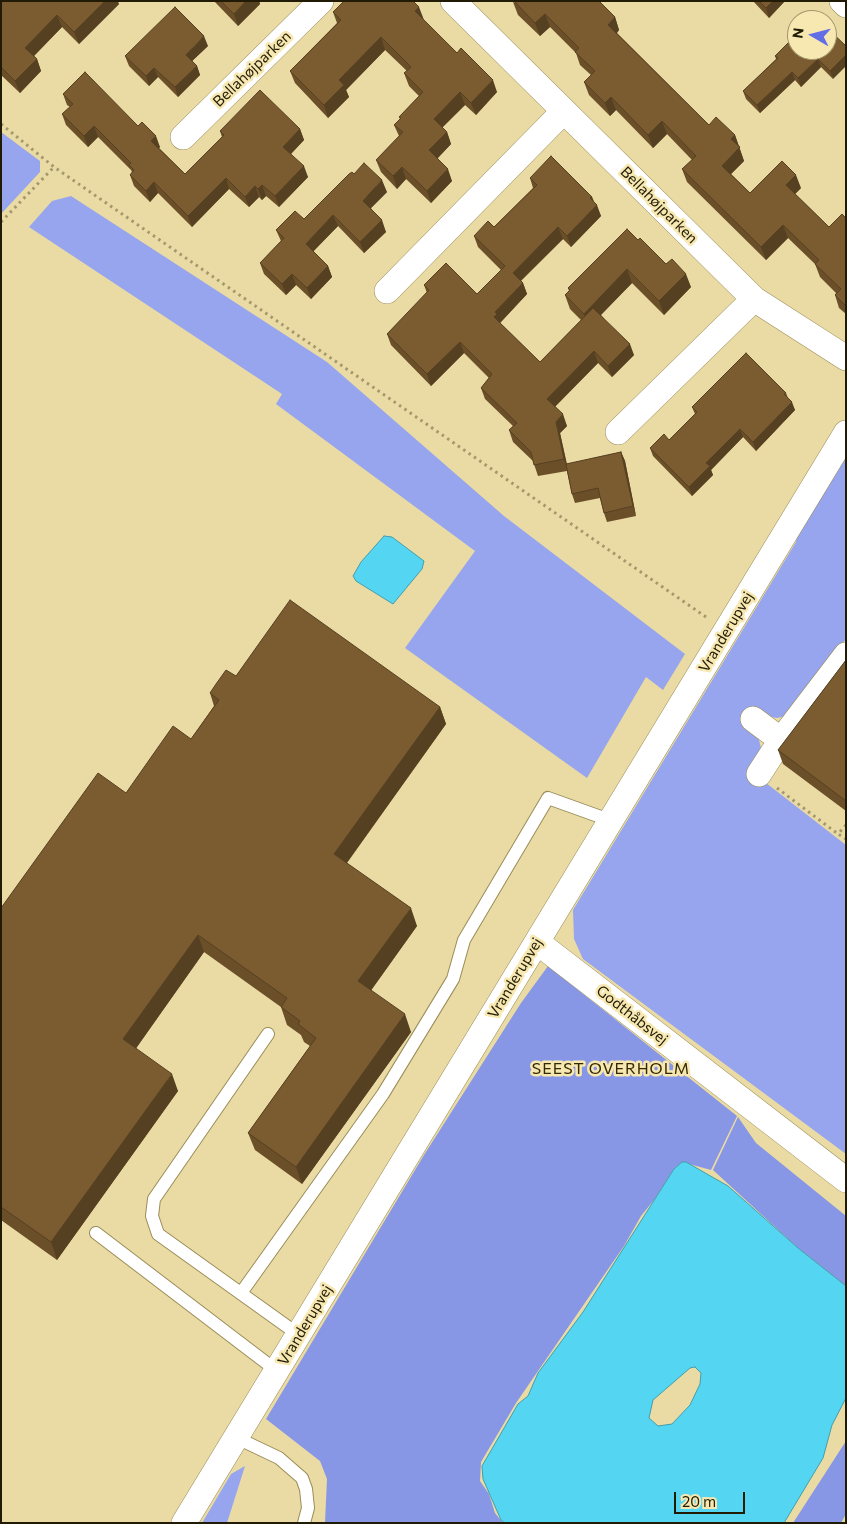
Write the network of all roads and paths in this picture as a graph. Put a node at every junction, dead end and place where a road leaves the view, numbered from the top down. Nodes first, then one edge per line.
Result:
1 (321, 1) edge
2 (453, 1) edge
3 (842, 1) edge
4 (846, 5) edge
5 (564, 112) junction
6 (1, 124) edge
7 (183, 136) dead end
8 (54, 167) junction
9 (1, 222) edge
10 (387, 291) dead end
11 (754, 299) junction
12 (846, 358) edge
13 (618, 432) dead end
14 (844, 439) edge
15 (726, 631) junction
16 (846, 655) edge
17 (753, 719) dead end
18 (781, 740) junction
19 (760, 774) joint
20 (612, 821) junction
21 (846, 824) edge
22 (838, 834) junction
23 (846, 839) edge
24 (538, 942) junction
25 (268, 1034) dead end
26 (846, 1180) edge
27 (96, 1233) dead end
28 (240, 1293) junction
29 (299, 1335) junction
30 (277, 1371) junction
31 (237, 1438) junction
32 (184, 1523) edge
33 (304, 1523) edge

1 - 7 street, Bellahøjparken
2 - 5 street, Bellahøjparken
3 - 4 street
5 - 10 street
5 - 11 street, Bellahøjparken
6 - 8 path
8 - 9 path
8 - 15 path
11 - 12 street, Bellahøjparken
11 - 13 street
14 - 15 street, Vranderupvej
15 - 20 street, Vranderupvej
16 - 18 street
17 - 18 street
18 - 19 street
19 - 22 path
20 - 24 street, Vranderupvej
20 - 28 lane
21 - 22 path
22 - 23 path
24 - 26 street, Godthåbsvej
24 - 29 street, Vranderupvej
25 - 28 lane
27 - 30 lane
28 - 29 lane
29 - 30 street, Vranderupvej
30 - 31 street, Vranderupvej
31 - 32 street, Vranderupvej
31 - 33 lane

